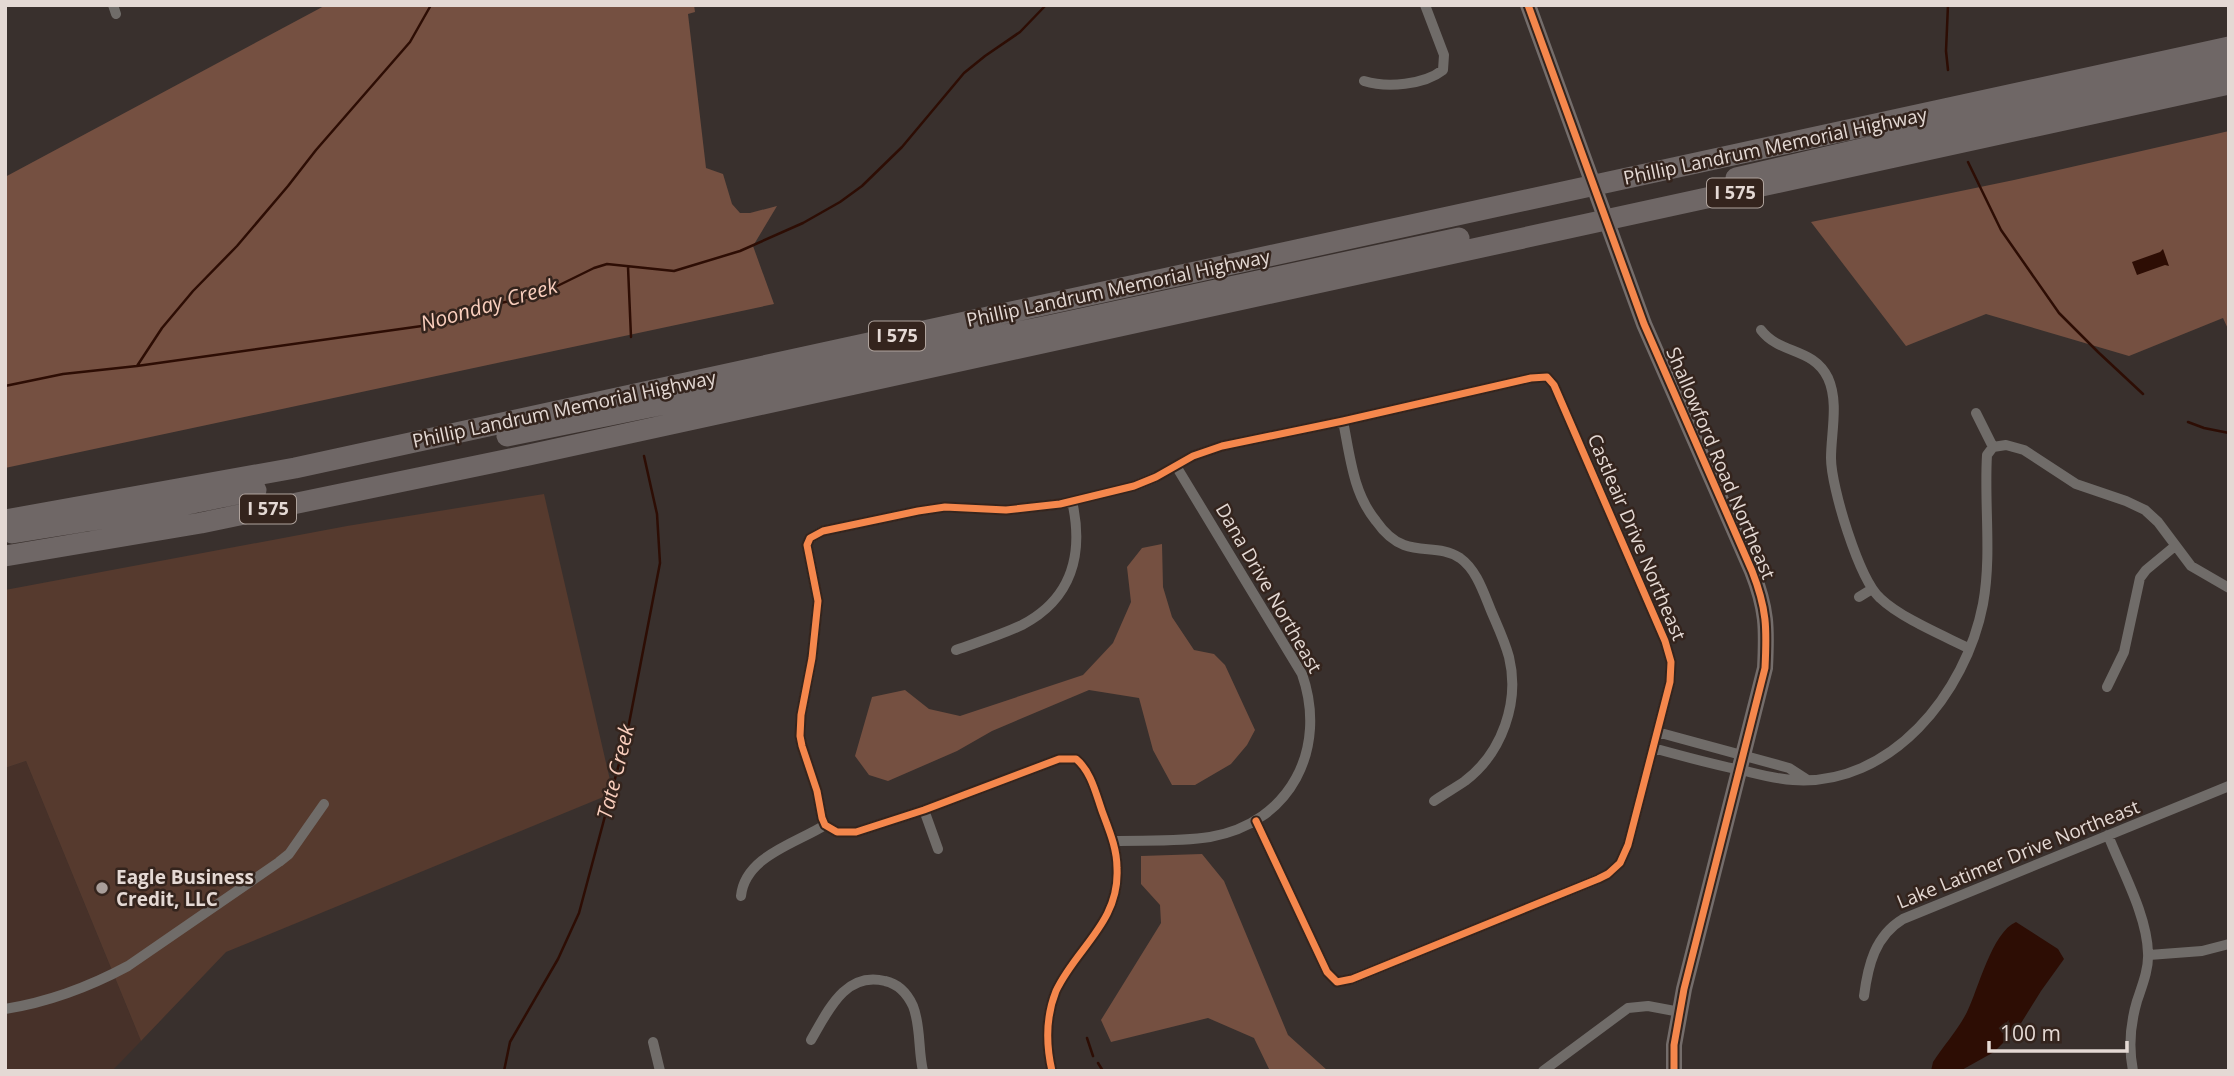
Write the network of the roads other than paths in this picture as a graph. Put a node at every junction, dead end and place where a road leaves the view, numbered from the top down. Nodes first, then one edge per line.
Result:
1 (1425, 5) edge
2 (1528, 5) edge
3 (2229, 47) edge
4 (2229, 64) edge
5 (1364, 81) dead end
6 (2229, 85) edge
7 (2017, 113) junction
8 (1305, 248) junction
9 (1761, 330) dead end
10 (1976, 413) dead end
11 (1343, 421) junction
12 (1993, 447) junction
13 (1176, 466) junction
14 (1072, 501) junction
15 (5, 520) edge
16 (5, 534) edge
17 (2175, 546) junction
18 (5, 556) edge
19 (2229, 588) edge
20 (1872, 589) junction
21 (1859, 597) dead end
22 (1968, 648) junction
23 (956, 650) dead end
24 (2106, 687) dead end
25 (1657, 732) junction
26 (1081, 748) dead end
27 (1653, 748) junction
28 (1076, 759) junction
29 (1742, 763) junction
30 (2229, 786) edge
31 (1434, 801) dead end
32 (324, 804) dead end
33 (924, 810) junction
34 (1256, 821) junction
35 (825, 825) junction
36 (2108, 835) junction
37 (1113, 841) junction
38 (938, 849) dead end
39 (741, 896) dead end
40 (2229, 944) edge
41 (2149, 955) junction
42 (1864, 996) dead end
43 (5, 1009) edge
44 (1680, 1012) junction
45 (811, 1040) dead end
46 (653, 1042) dead end
47 (660, 1071) edge
48 (923, 1071) edge
49 (1052, 1071) edge
50 (1543, 1071) edge
51 (1674, 1071) edge
52 (2133, 1071) edge

1 - 5 street
2 - 29 street, Shallowford Road Northeast
3 - 8 highway, Phillip Landrum Memorial Highway / I 575
4 - 7 highway
6 - 18 highway, Phillip Landrum Memorial Highway / I 575
7 - 8 highway
7 - 16 highway
8 - 15 highway, Phillip Landrum Memorial Highway / I 575
9 - 20 street
10 - 12 street
11 - 13 street, Castleair Drive Northeast
11 - 25 street, Castleair Drive Northeast
11 - 31 street
12 - 17 street
12 - 22 street
13 - 14 street, Castleair Drive Northeast
13 - 34 street, Dana Drive Northeast
14 - 23 street
14 - 35 street, Castleair Drive Northeast
17 - 19 street
17 - 24 street
20 - 21 street
20 - 22 street
22 - 29 street
25 - 27 street, Castleair Drive Northeast
25 - 29 street
26 - 28 street
27 - 29 street
27 - 34 street, Castleair Drive Northeast
28 - 33 street
28 - 37 street
29 - 44 street, Shallowford Road Northeast
30 - 36 street, Lake Latimer Drive Northeast
32 - 43 street
33 - 35 street
33 - 38 street
34 - 37 street, Dana Drive Northeast
35 - 39 street
36 - 41 street
36 - 42 street, Lake Latimer Drive Northeast
37 - 49 street
40 - 41 street
41 - 52 street
44 - 50 street
44 - 51 street, Shallowford Road Northeast
45 - 48 street
46 - 47 street

